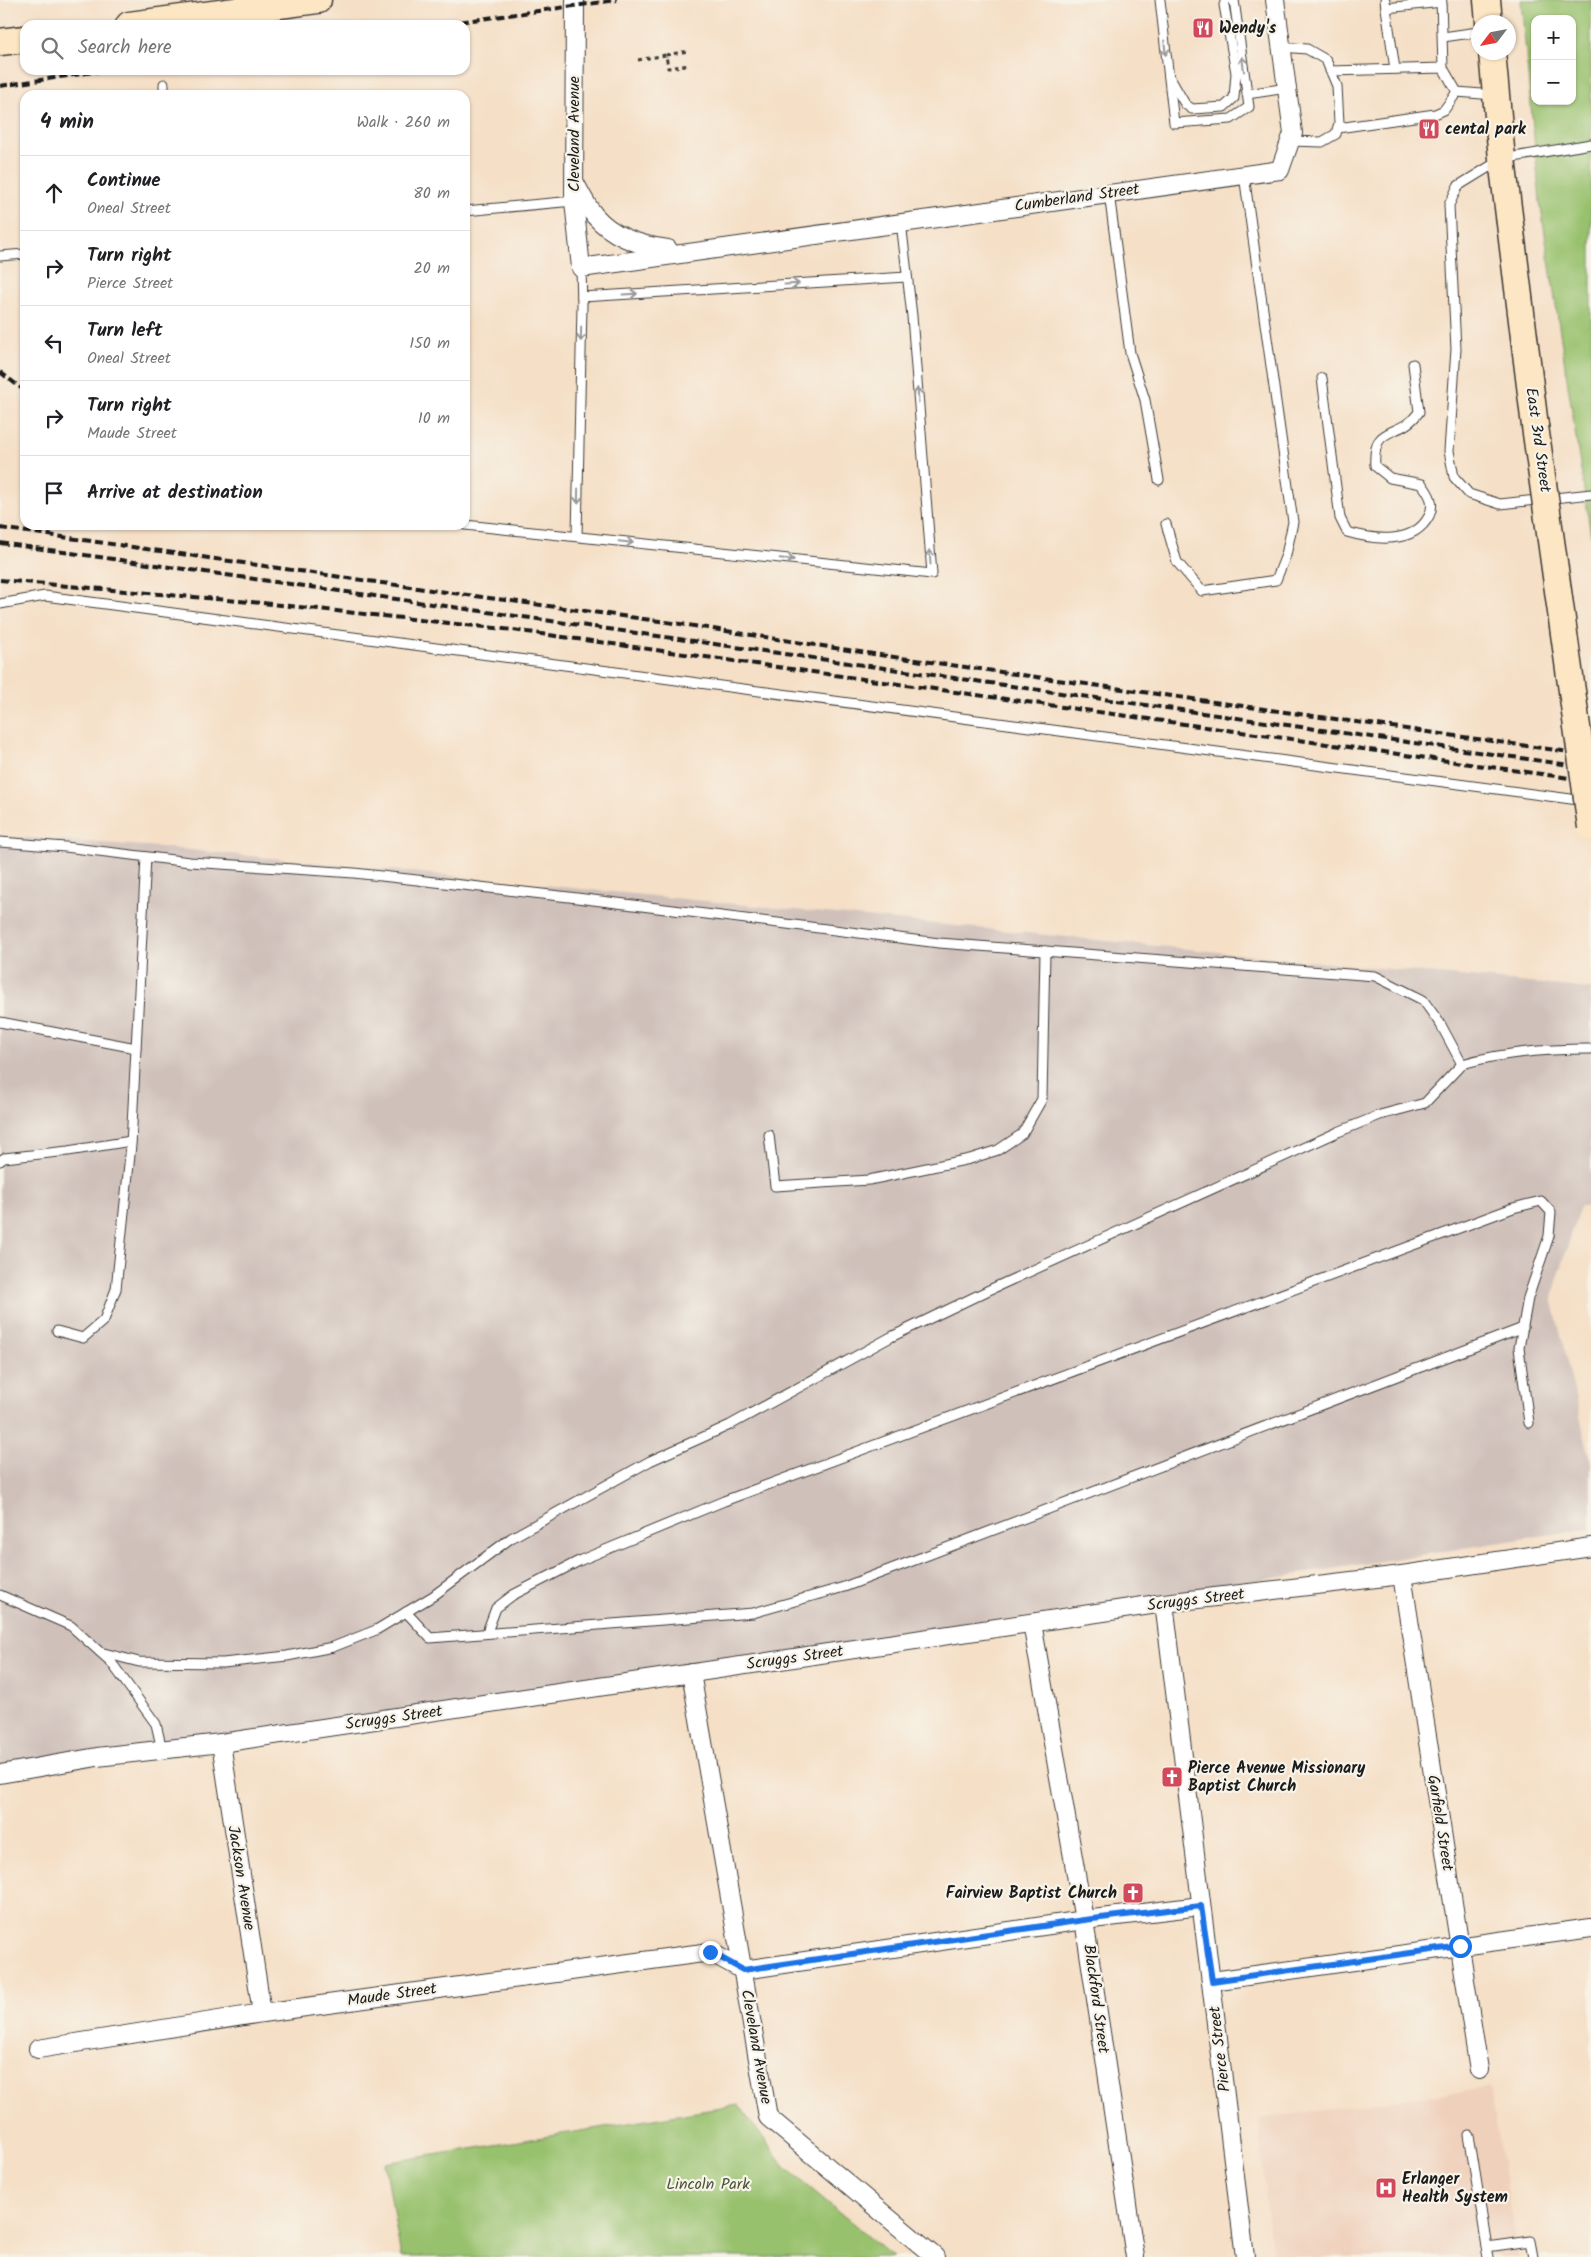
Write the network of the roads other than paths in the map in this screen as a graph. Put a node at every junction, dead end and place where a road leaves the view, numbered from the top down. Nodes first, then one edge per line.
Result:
1 (311, 0) edge
2 (575, 0) edge
3 (1160, 0) edge
4 (1226, 0) edge
5 (1234, 0) edge
6 (1275, 0) edge
7 (1487, 0) edge
8 (1442, 1) edge
9 (1416, 2) edge
10 (1385, 4) edge
11 (1488, 15) edge
12 (165, 20) edge
13 (1471, 33) edge
14 (1443, 37) junction
15 (20, 40) edge
16 (0, 42) edge
17 (1281, 47) junction
18 (1493, 60) edge
19 (1443, 68) junction
20 (1395, 69) junction
21 (1330, 71) junction
22 (1168, 74) junction
23 (164, 84) dead end
24 (1286, 88) junction
25 (164, 90) edge
26 (1457, 92) junction
27 (1247, 94) junction
28 (1496, 95) junction
29 (1338, 128) junction
30 (1290, 141) junction
31 (1591, 144) edge
32 (1502, 159) junction
33 (1244, 175) junction
34 (574, 180) junction
35 (1109, 193) junction
36 (574, 201) junction
37 (470, 211) edge
38 (901, 222) junction
39 (704, 250) junction
40 (20, 254) edge
41 (0, 256) edge
42 (580, 268) junction
43 (907, 277) junction
44 (582, 297) junction
45 (1413, 364) dead end
46 (1322, 378) dead end
47 (1159, 480) dead end
48 (1591, 494) edge
49 (1166, 524) dead end
50 (470, 525) edge
51 (577, 536) junction
52 (0, 604) edge
53 (1591, 801) edge
54 (1591, 827) edge
55 (0, 842) edge
56 (146, 857) junction
57 (1045, 951) junction
58 (0, 1022) edge
59 (136, 1048) junction
60 (1591, 1049) edge
61 (1462, 1064) junction
62 (769, 1135) dead end
63 (131, 1141) junction
64 (0, 1161) edge
65 (1523, 1328) junction
66 (57, 1330) dead end
67 (1529, 1423) dead end
68 (1591, 1547) edge
69 (1402, 1575) junction
70 (0, 1595) edge
71 (1164, 1603) junction
72 (406, 1612) junction
73 (1032, 1623) junction
74 (487, 1632) junction
75 (100, 1652) junction
76 (691, 1673) junction
77 (221, 1744) junction
78 (162, 1750) junction
79 (0, 1774) edge
80 (1201, 1906) junction
81 (1084, 1920) junction
82 (1591, 1928) edge
83 (1460, 1946) junction
84 (743, 1970) junction
85 (1212, 1981) junction
86 (262, 2012) junction
87 (38, 2049) dead end
88 (1479, 2070) dead end
89 (1469, 2135) dead end
90 (1487, 2247) junction
91 (935, 2257) edge
92 (1134, 2257) edge
93 (1245, 2257) edge
94 (1489, 2257) edge
95 (1533, 2257) edge

1 - 12 main road
2 - 34 street, Cleveland Avenue
3 -> 22 lane
4 - 22 lane
27 -> 5 lane
6 - 17 street, Cumberland Street
7 - 11 main road
8 - 9 lane
8 - 14 lane
9 - 10 lane
10 - 20 lane
13 - 14 lane
14 - 19 lane
15 - 16 main road
17 - 21 lane
17 - 24 street, Cumberland Street
18 - 28 main road, East 3rd Street
19 - 20 lane
19 - 26 lane
20 - 21 lane
21 - 29 lane
22 - 27 lane
23 - 25 lane
24 - 27 lane
24 - 30 street, Cumberland Street
26 - 28 lane
26 - 29 lane
28 - 32 main road, East 3rd Street
29 - 30 lane
30 - 33 street, Cumberland Street
31 - 32 lane
32 - 48 lane
32 - 54 main road, East 3rd Street, bridge
33 - 35 street, Cumberland Street
33 - 49 lane
34 - 36 street, Cleveland Avenue
34 - 39 street, Cumberland Street
35 - 38 street, Cumberland Street
35 - 47 lane
36 - 37 lane
36 - 42 street, Cleveland Avenue
38 - 39 street, Cumberland Street
38 - 43 lane
39 - 42 street, Cumberland Street
40 - 41 lane
42 - 44 lane
44 -> 43 lane
51 -> 43 lane
44 -> 51 lane
45 - 46 lane
50 - 51 lane
52 - 53 lane
55 - 56 lane
56 - 57 lane
56 - 59 lane
57 - 61 lane
57 - 62 lane
58 - 59 lane
59 - 63 lane
60 - 61 lane
61 - 72 lane
63 - 64 lane
63 - 66 lane
65 - 67 lane
65 - 74 lane
65 - 74 lane
68 - 69 street, Scruggs Street
69 - 71 street, Scruggs Street
69 - 83 street, Garfield Street
70 - 75 lane
71 - 73 street, Scruggs Street
71 - 80 street, Pierce Street
72 - 74 lane
72 - 75 lane
73 - 76 street, Scruggs Street
73 - 81 street, Blackford Street
75 - 78 lane
76 - 77 street, Scruggs Street
76 - 84 street, Cleveland Avenue
77 - 78 street, Scruggs Street
77 - 86 street, Jackson Avenue
78 - 79 street, Scruggs Street
80 - 81 street
80 - 85 street, Pierce Street
81 - 84 street
81 - 92 street, Blackford Street
82 - 83 street
83 - 85 street
83 - 88 street, Garfield Street
84 - 86 street, Maude Street
84 - 91 street, Cleveland Avenue
85 - 93 street, Pierce Street
86 - 87 street, Maude Street
89 - 90 lane
90 - 94 lane
90 - 95 lane

